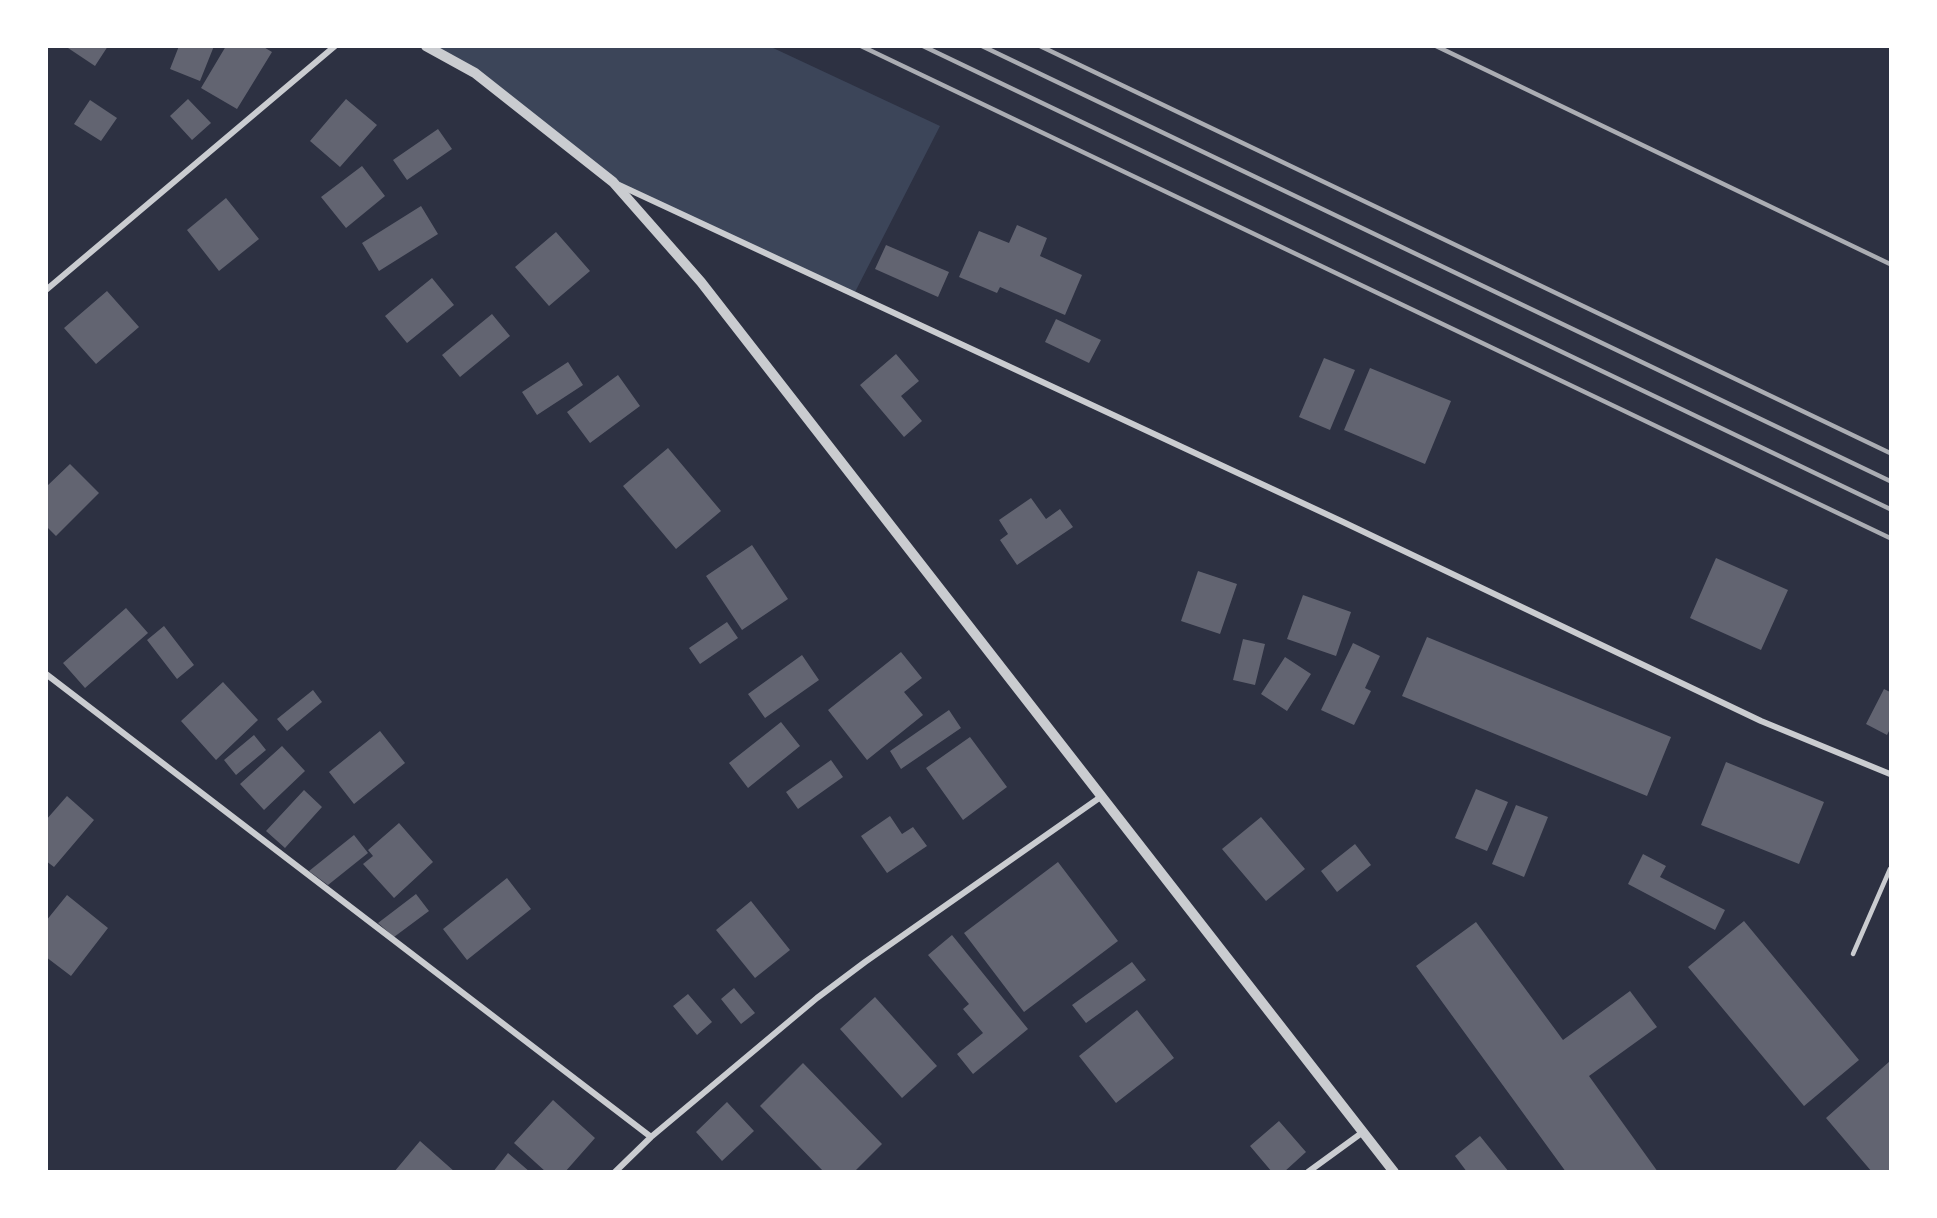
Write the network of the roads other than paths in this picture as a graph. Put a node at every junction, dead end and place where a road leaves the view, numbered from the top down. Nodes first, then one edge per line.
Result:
1 (335, 46) edge
2 (426, 46) edge
3 (613, 182) junction
4 (46, 290) edge
5 (46, 674) edge
6 (1890, 774) edge
7 (1101, 796) junction
8 (1890, 869) edge
9 (1854, 954) dead end
10 (1363, 1132) junction
11 (651, 1137) junction
12 (615, 1172) edge
13 (1308, 1172) edge
14 (1394, 1172) edge

1 - 4 street
2 - 3 street
3 - 6 street
3 - 7 street
5 - 11 street
7 - 10 street
7 - 11 street
8 - 9 lane
10 - 13 street
10 - 14 street
11 - 12 street

